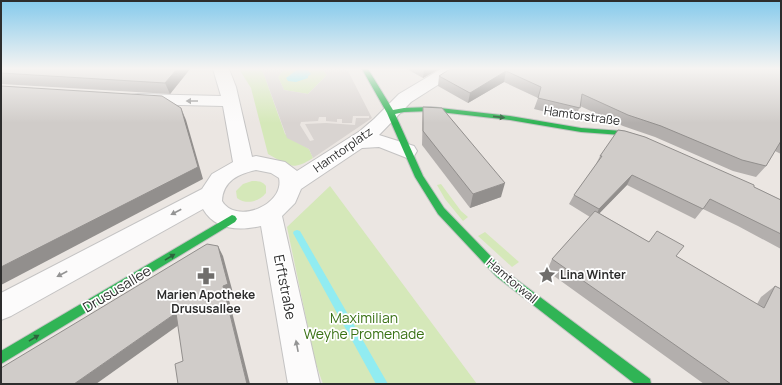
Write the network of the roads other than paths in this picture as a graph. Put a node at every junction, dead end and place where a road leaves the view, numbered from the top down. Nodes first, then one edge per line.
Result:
1 (227, 87) edge
2 (376, 87) edge
3 (422, 87) edge
4 (119, 98) edge
5 (231, 100) junction
6 (391, 113) junction
7 (358, 142) junction
8 (654, 145) edge
9 (407, 151) junction
10 (244, 165) junction
11 (292, 184) junction
12 (211, 194) junction
13 (270, 213) junction
14 (232, 219) junction
15 (1, 306) edge
16 (1, 358) edge
17 (304, 384) edge
18 (645, 384) edge

1 - 5 street
2 - 6 street, Hamtorwall
3 - 6 street, Hamtorplatz
5 -> 4 street
5 - 10 street
6 - 7 street, Hamtorplatz
6 -> 8 street, Hamtorstraße
6 - 9 street, Hamtorwall
7 - 9 street
7 - 11 street, Hamtorplatz
9 - 18 street, Hamtorwall
10 - 11 street
10 - 12 street
11 - 13 street
12 - 14 street
12 -> 15 street
13 - 14 street
17 -> 13 street, Erftstraße
16 -> 14 street, Drususallee

